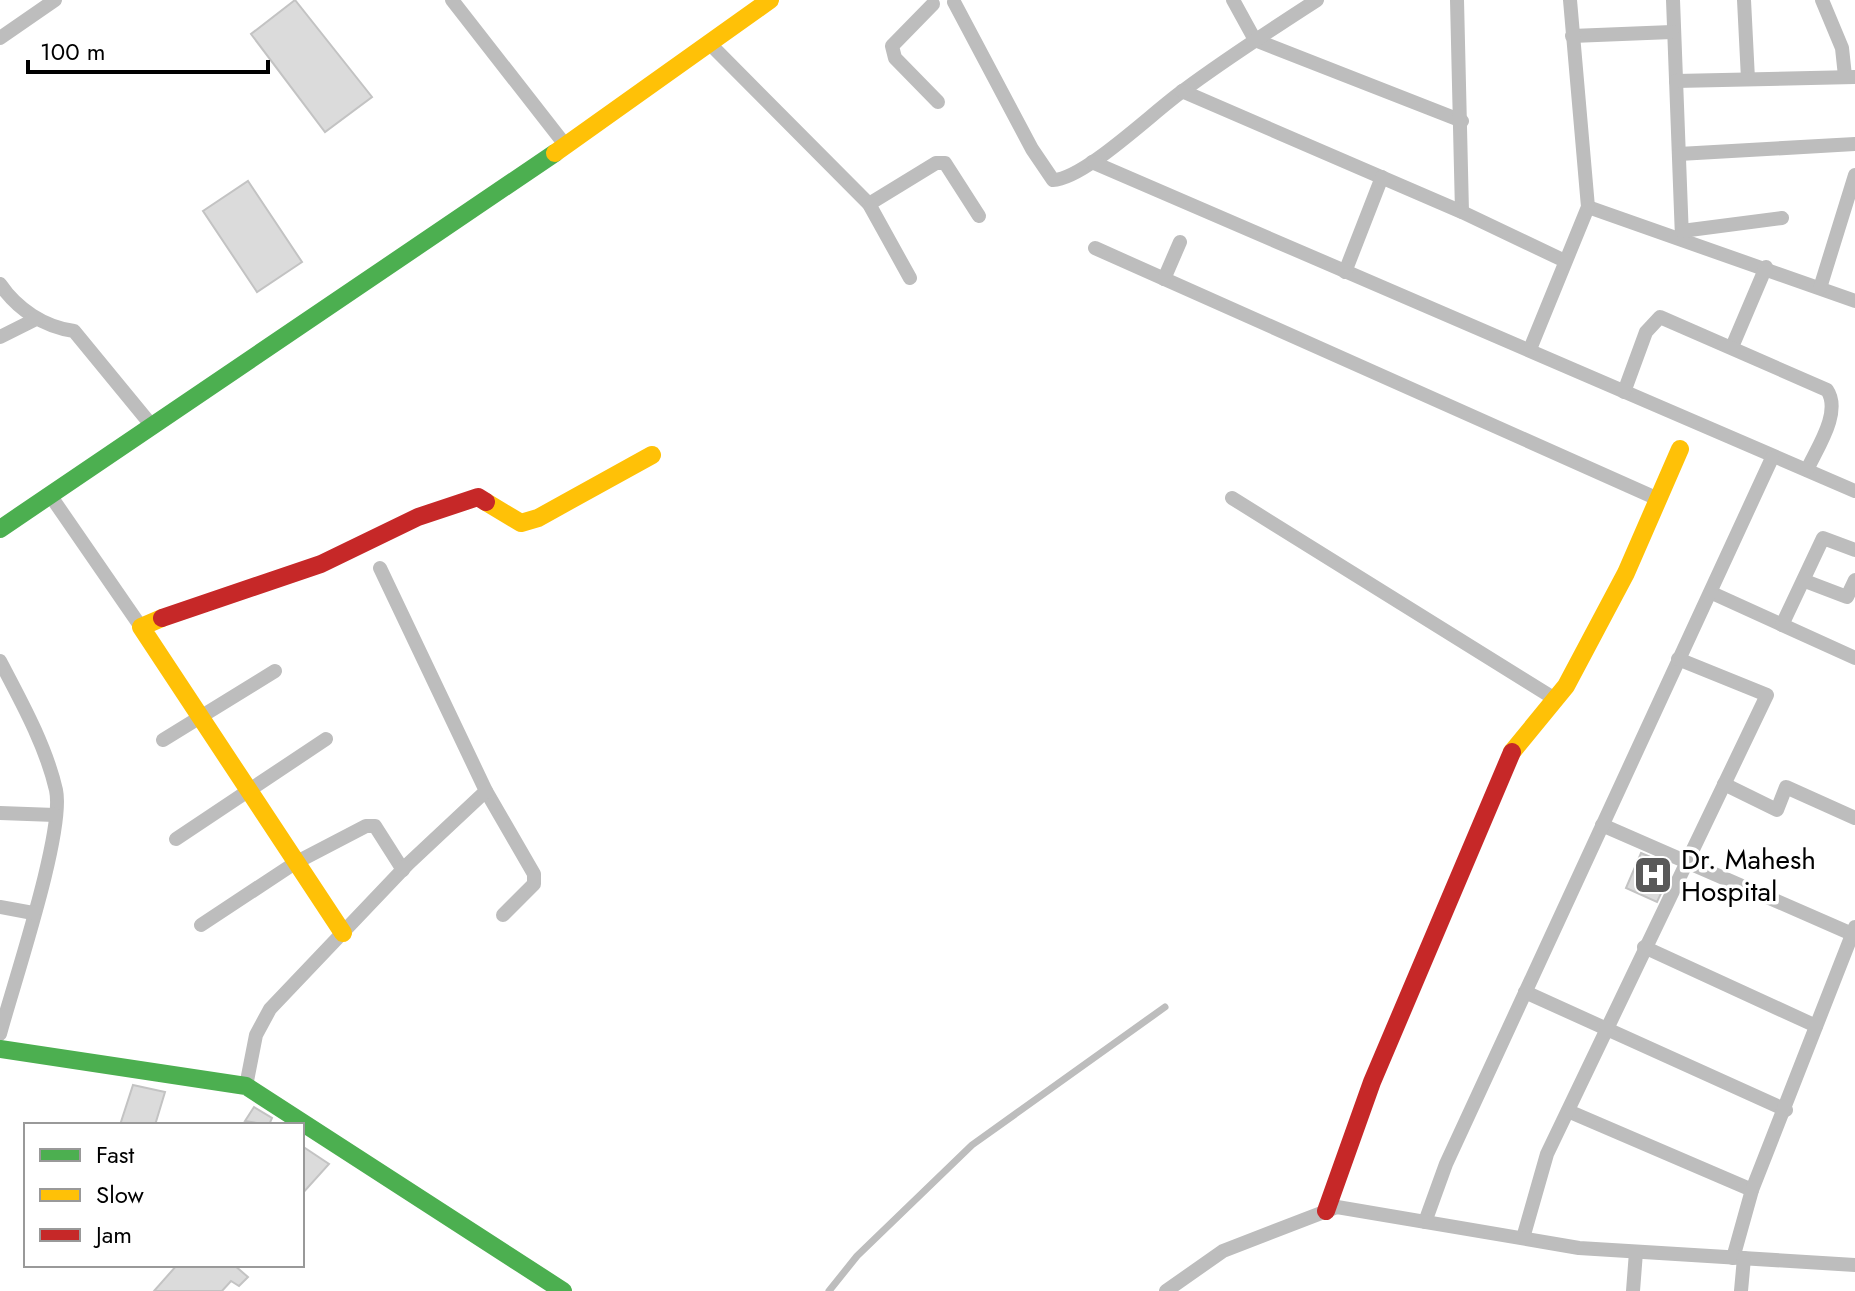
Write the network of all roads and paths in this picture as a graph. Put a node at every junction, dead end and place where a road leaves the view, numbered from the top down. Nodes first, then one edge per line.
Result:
1 (55, 0) edge
2 (452, 0) edge
3 (770, 0) edge
4 (1233, 0) edge
5 (1317, 0) edge
6 (1457, 0) edge
7 (1570, 0) edge
8 (1673, 0) edge
9 (1744, 0) edge
10 (1822, 0) edge
11 (960, 1) edge
12 (931, 2) edge
13 (1672, 32) junction
14 (1572, 36) junction
15 (0, 38) edge
16 (1255, 40) junction
17 (710, 44) junction
18 (1850, 77) edge
19 (1748, 79) junction
20 (1676, 81) junction
21 (1182, 91) junction
22 (938, 102) dead end
23 (1462, 121) junction
24 (1855, 144) edge
25 (566, 146) junction
26 (1679, 154) junction
27 (1092, 162) junction
28 (1855, 175) edge
29 (1382, 177) junction
30 (869, 204) junction
31 (1588, 207) junction
32 (1462, 212) junction
33 (979, 216) dead end
34 (1782, 218) dead end
35 (1682, 235) junction
36 (1180, 242) dead end
37 (1095, 248) dead end
38 (1565, 261) junction
39 (1766, 267) junction
40 (1345, 272) junction
41 (910, 278) dead end
42 (1164, 279) junction
43 (1820, 288) junction
44 (2, 289) edge
45 (1855, 301) edge
46 (36, 319) junction
47 (0, 337) edge
48 (1732, 347) junction
49 (1530, 349) junction
50 (1624, 392) junction
51 (152, 426) junction
52 (1680, 449) dead end
53 (652, 455) dead end
54 (1772, 458) junction
55 (1807, 470) junction
56 (1855, 491) edge
57 (50, 495) junction
58 (1232, 498) dead end
59 (1658, 499) junction
60 (0, 529) edge
61 (1855, 550) edge
62 (380, 568) dead end
63 (1855, 580) edge
64 (1805, 581) junction
65 (1712, 593) junction
66 (1782, 625) junction
67 (141, 627) junction
68 (1855, 658) edge
69 (1678, 659) junction
70 (0, 661) edge
71 (275, 671) dead end
72 (1555, 699) junction
73 (200, 715) junction
74 (326, 739) dead end
75 (163, 740) dead end
76 (1724, 784) junction
77 (486, 791) junction
78 (249, 792) junction
79 (0, 813) edge
80 (55, 815) junction
81 (1855, 818) edge
82 (1602, 825) junction
83 (176, 839) dead end
84 (1686, 861) junction
85 (295, 863) junction
86 (403, 870) junction
87 (0, 907) edge
88 (33, 913) junction
89 (503, 915) dead end
90 (201, 925) dead end
91 (1854, 930) edge
92 (343, 933) junction
93 (1644, 947) junction
94 (1525, 992) junction
95 (1165, 1007) dead end
96 (1816, 1026) junction
97 (1606, 1029) junction
98 (0, 1034) edge
99 (0, 1049) edge
100 (246, 1086) junction
101 (1786, 1110) junction
102 (1568, 1111) junction
103 (303, 1123) edge
104 (304, 1124) edge
105 (1752, 1190) junction
106 (1326, 1211) junction
107 (1425, 1222) junction
108 (1523, 1238) junction
109 (1636, 1252) junction
110 (1738, 1258) junction
111 (1855, 1265) edge
112 (563, 1291) edge
113 (829, 1291) edge
114 (1166, 1291) edge
115 (1633, 1291) edge
116 (1741, 1291) edge

1 - 15 street
2 - 25 street
3 - 17 street
4 - 16 street
5 - 16 street
6 - 23 street
7 - 14 street
8 - 13 street
9 - 19 street
10 - 18 street
11 - 12 street
11 - 27 street
12 - 22 street
13 - 14 street
13 - 20 street
14 - 31 street
16 - 21 street
16 - 23 street
17 - 25 street
17 - 30 street
18 - 19 street
19 - 20 street
20 - 26 street
21 - 27 street
21 - 29 street
23 - 32 street
24 - 26 street
25 - 51 street
26 - 35 street
27 - 40 street
28 - 43 street
29 - 32 street
29 - 40 street
30 - 33 street
30 - 41 street
31 - 35 street
31 - 38 street
32 - 38 street
34 - 35 street
35 - 39 street
36 - 42 street
37 - 42 street
38 - 49 street
39 - 43 street
39 - 48 street
40 - 49 street
42 - 59 street
43 - 45 street
44 - 46 street
46 - 47 street
46 - 51 street
48 - 50 street
48 - 55 street
49 - 50 street
50 - 54 street
51 - 57 street
52 - 59 street
53 - 67 street
54 - 55 street
54 - 65 street
55 - 56 street
57 - 60 street
57 - 67 street
58 - 72 street
59 - 72 street
61 - 64 street
62 - 77 street
63 - 64 street
64 - 66 street
65 - 66 street
65 - 69 street
66 - 68 street
67 - 73 street
69 - 76 street
69 - 82 street
70 - 80 street
71 - 73 street
72 - 106 street
73 - 75 street
73 - 78 street
74 - 78 street
76 - 81 street
76 - 84 street
77 - 86 street
77 - 89 street
78 - 83 street
78 - 85 street
79 - 80 street
80 - 88 street
82 - 84 street
82 - 94 street
84 - 91 street
84 - 93 street
85 - 86 street
85 - 90 street
85 - 92 street
86 - 92 street
87 - 88 street
88 - 98 street
91 - 96 street
92 - 100 street
93 - 96 street
93 - 97 street
94 - 97 street
94 - 107 street
95 - 113 lane
96 - 101 street
97 - 101 street
97 - 102 street
99 - 100 street
100 - 103 street
101 - 105 street
102 - 105 street
102 - 108 street
104 - 112 street
105 - 110 street
106 - 107 street
106 - 114 street
107 - 108 street
108 - 109 street
109 - 110 street
109 - 115 street
110 - 111 street
110 - 116 street

